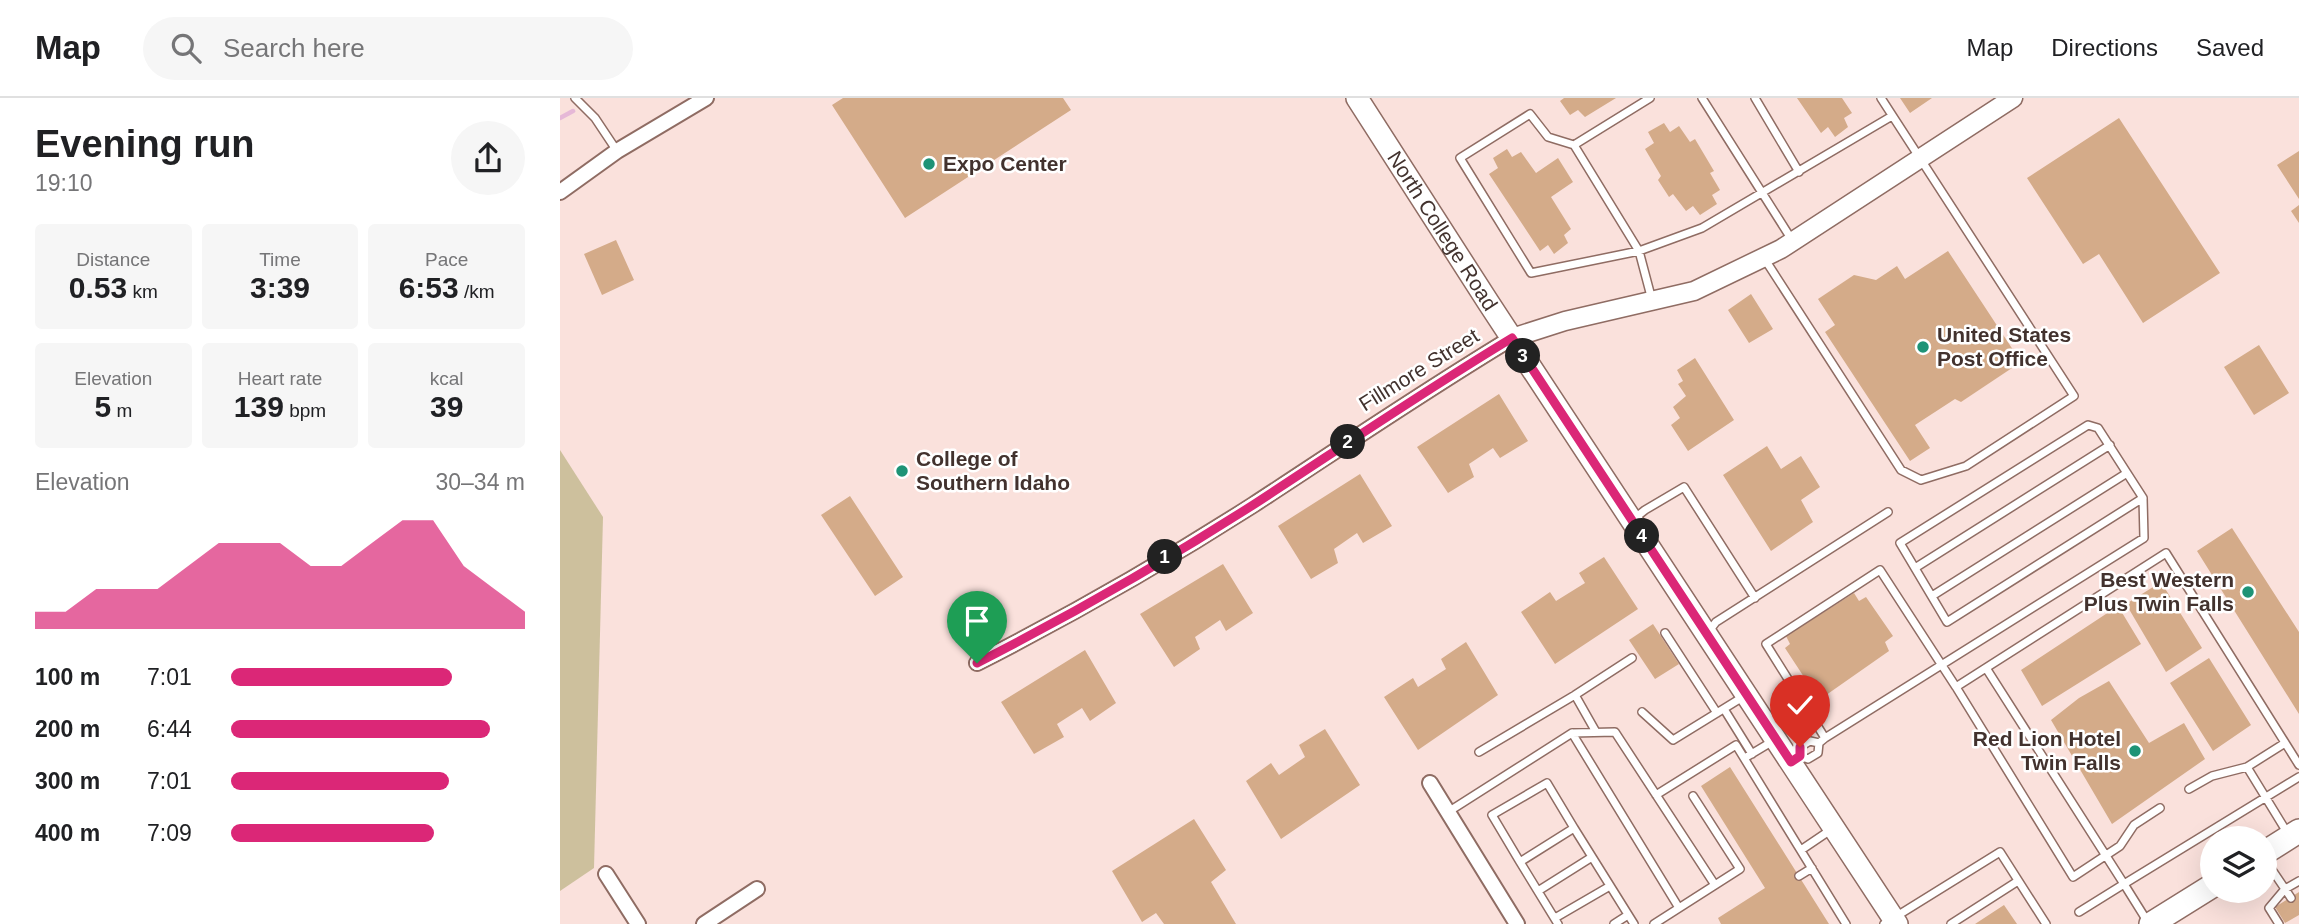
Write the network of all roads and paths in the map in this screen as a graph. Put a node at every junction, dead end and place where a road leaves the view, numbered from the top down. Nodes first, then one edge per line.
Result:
1 (575, 98) edge
2 (706, 98) edge
3 (1357, 98) edge
4 (1650, 98) edge
5 (1702, 98) edge
6 (1755, 98) edge
7 (1881, 98) edge
8 (2013, 98) edge
9 (1892, 116) junction
10 (1574, 145) junction
11 (617, 151) junction
12 (1921, 158) junction
13 (1799, 172) junction
14 (560, 192) edge
15 (1763, 193) junction
16 (1793, 241) junction
17 (1640, 251) junction
18 (1764, 257) junction
19 (1653, 300) junction
20 (1512, 338) junction
21 (2110, 444) junction
22 (2127, 473) junction
23 (2143, 498) junction
24 (1888, 512) dead end
25 (1632, 521) junction
26 (1915, 568) junction
27 (1932, 596) junction
28 (1755, 598) junction
29 (1665, 633) dead end
30 (1706, 634) junction
31 (1632, 658) dead end
32 (977, 663) dead end
33 (1940, 664) junction
34 (1986, 668) junction
35 (1956, 687) junction
36 (1575, 695) junction
37 (1746, 695) junction
38 (1721, 711) junction
39 (1642, 712) dead end
40 (1596, 732) junction
41 (1572, 733) junction
42 (1776, 739) junction
43 (1822, 740) junction
44 (2285, 743) junction
45 (1479, 752) dead end
46 (1748, 756) junction
47 (1795, 759) junction
48 (2299, 765) edge
49 (2247, 767) junction
50 (2299, 777) edge
51 (1430, 783) dead end
52 (2189, 789) dead end
53 (1656, 794) junction
54 (1693, 796) dead end
55 (2266, 799) junction
56 (2160, 808) dead end
57 (1448, 812) junction
58 (1574, 828) junction
59 (1834, 828) junction
60 (2295, 834) edge
61 (2277, 846) edge
62 (1801, 850) junction
63 (2105, 856) junction
64 (1592, 858) junction
65 (1520, 862) junction
66 (1812, 868) junction
67 (606, 874) dead end
68 (1799, 876) dead end
69 (2277, 876) edge
70 (2018, 881) junction
71 (2299, 881) edge
72 (2124, 884) junction
73 (1715, 885) junction
74 (1610, 886) junction
75 (757, 889) dead end
76 (2285, 889) junction
77 (1538, 891) junction
78 (2200, 893) edge
79 (2291, 898) dead end
80 (1679, 908) junction
81 (2079, 912) dead end
82 (1628, 915) junction
83 (1556, 921) edge
84 (2277, 921) edge
85 (1891, 922) edge
86 (638, 924) edge
87 (704, 924) edge
88 (1517, 924) edge
89 (1614, 924) edge
90 (1634, 924) edge
91 (1654, 924) edge
92 (1846, 924) edge
93 (1951, 924) edge
94 (2046, 924) edge
95 (2150, 924) edge
96 (2267, 924) edge

1 - 11 lane
2 - 11 street
3 - 20 main road, North College Road
4 - 10 lane
5 - 15 lane
6 - 13 lane
7 - 9 lane
8 - 12 street, Fillmore Street
9 - 12 lane
9 - 13 lane
10 - 17 lane
10 - 17 lane
11 - 14 street
12 - 16 street, Fillmore Street
12 - 18 lane
13 - 15 lane
15 - 16 lane
15 - 17 lane
16 - 18 street, Fillmore Street
17 - 19 lane
18 - 19 street, Fillmore Street
19 - 20 street, Fillmore Street
20 - 25 main road, North College Road
20 - 32 street, Fillmore Street
21 - 22 lane
21 - 26 lane
21 - 26 lane
22 - 23 lane
22 - 27 lane
23 - 27 lane
23 - 33 lane
24 - 28 lane
25 - 28 lane
25 - 30 main road, North College Road
26 - 27 lane
28 - 30 lane
29 - 38 lane
30 - 37 main road, North College Road
31 - 36 lane
33 - 35 lane
33 - 43 lane
33 - 43 lane
34 - 35 lane
34 - 44 lane
34 - 63 lane
35 - 63 lane
36 - 40 lane
36 - 45 lane
37 - 38 lane
37 - 42 main road, North College Road
38 - 39 lane
38 - 46 lane
40 - 41 lane
40 - 53 lane
41 - 57 lane
41 - 80 lane
42 - 46 lane
42 - 47 main road, North College Road
43 - 47 lane
44 - 48 lane
44 - 49 lane
46 - 53 lane
46 - 62 lane
47 - 59 main road, North College Road
49 - 52 lane
49 - 55 lane
50 - 55 lane
51 - 57 street
53 - 73 lane
54 - 73 lane
55 - 60 lane
55 - 72 lane
56 - 63 lane
57 - 88 street
58 - 64 lane
58 - 65 lane
58 - 65 lane
59 - 62 lane
59 - 85 main road, North College Road
60 - 61 main road
62 - 66 lane
63 - 72 lane
64 - 74 lane
64 - 77 lane
65 - 77 lane
66 - 68 lane
66 - 92 lane
67 - 86 street
69 - 76 lane
70 - 85 lane
70 - 93 lane
70 - 94 lane
71 - 76 lane
72 - 81 lane
72 - 95 lane
73 - 80 lane
74 - 82 lane
74 - 83 lane
75 - 87 street
76 - 79 lane
76 - 84 lane
77 - 83 lane
78 - 95 main road
80 - 91 lane
82 - 89 lane
82 - 90 lane
84 - 96 lane

